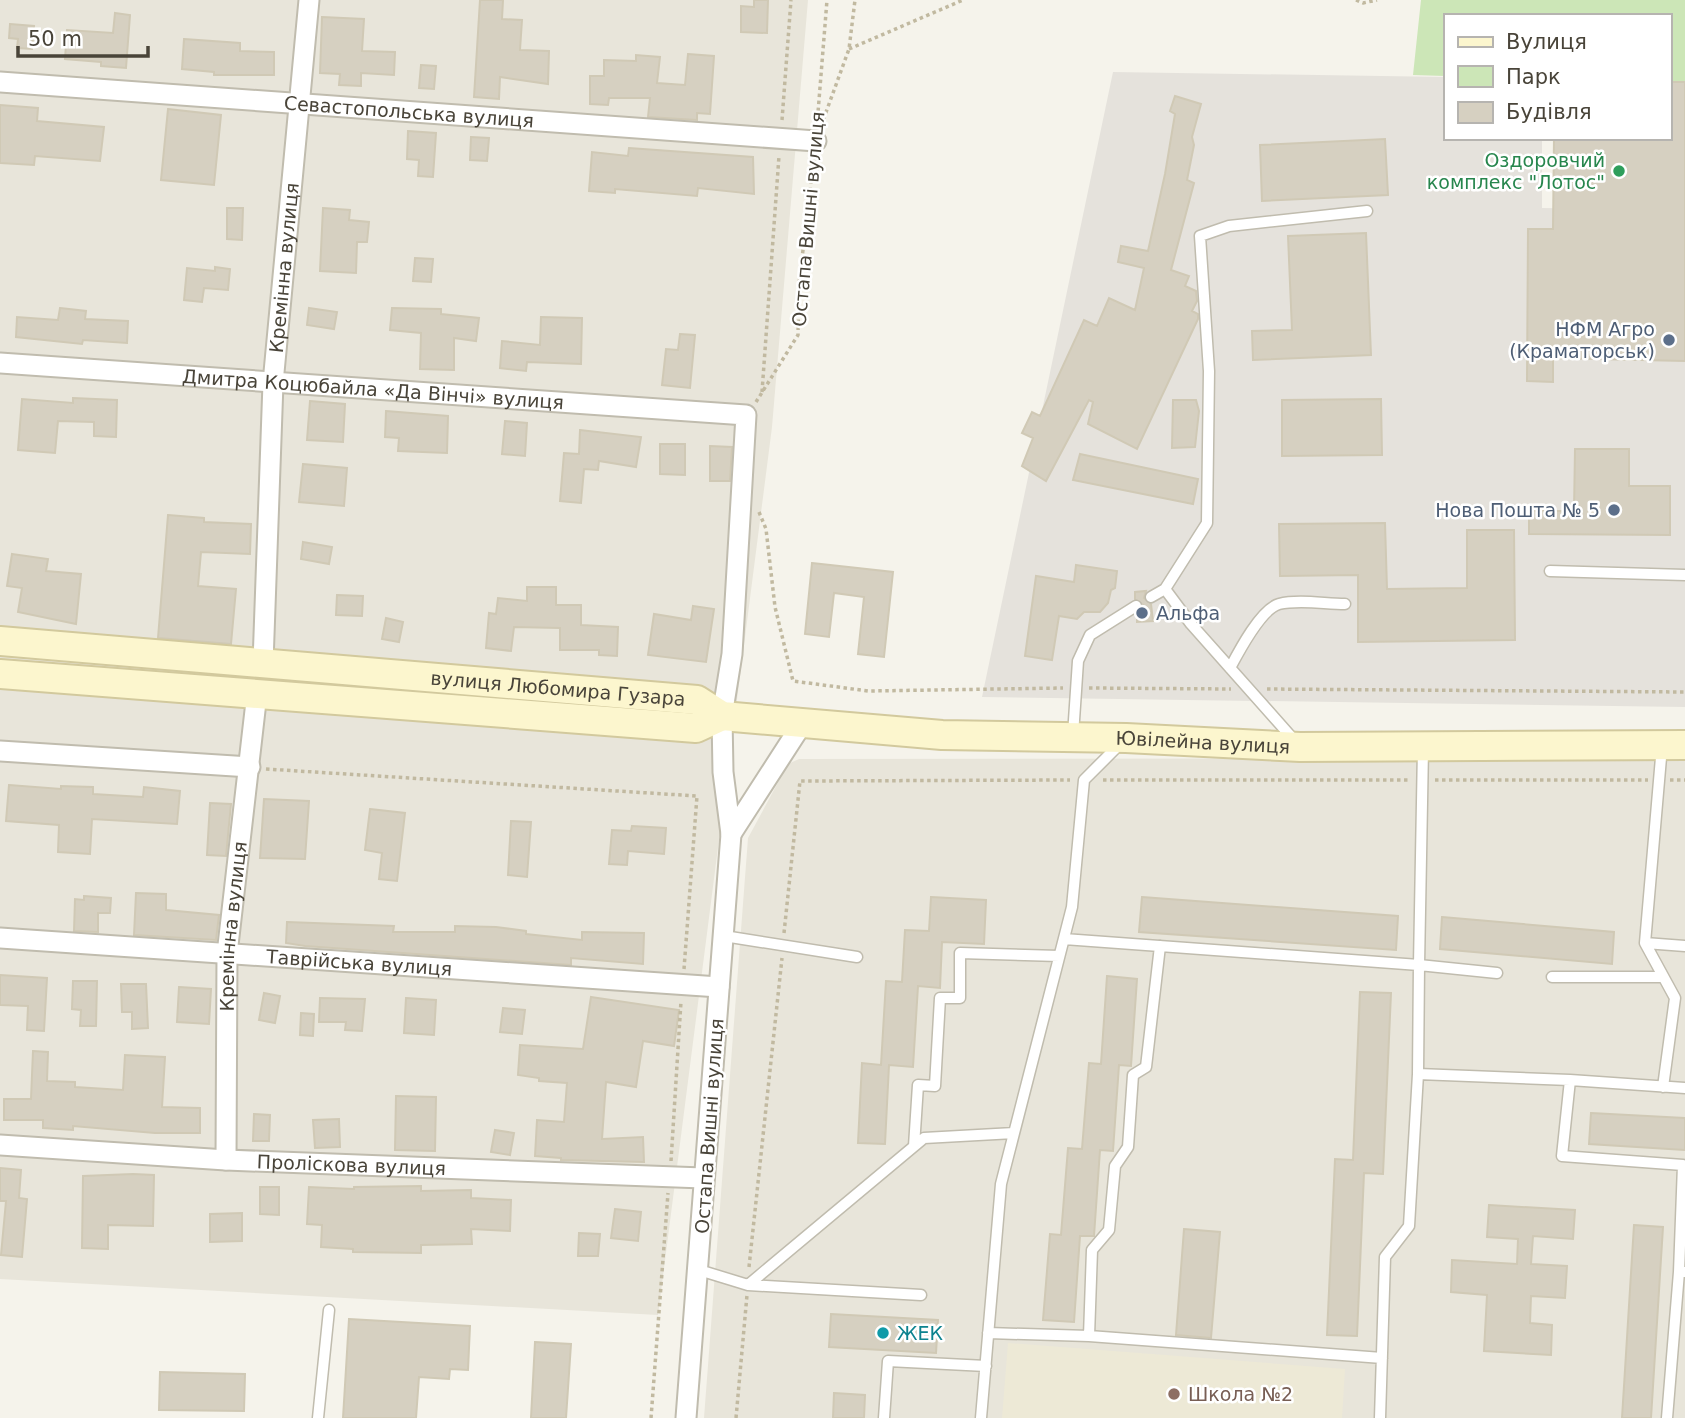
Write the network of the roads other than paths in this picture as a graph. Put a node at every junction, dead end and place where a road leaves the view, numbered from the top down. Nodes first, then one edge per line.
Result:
1 (309, 0) edge
2 (0, 82) edge
3 (299, 105) junction
4 (816, 141) road end
5 (1367, 211) dead end
6 (0, 363) edge
7 (273, 383) junction
8 (1550, 571) dead end
9 (1685, 575) edge
10 (1166, 589) junction
11 (1151, 597) dead end
12 (1345, 604) dead end
13 (1136, 606) dead end
14 (0, 641) edge
15 (263, 663) junction
16 (1230, 668) junction
17 (0, 674) edge
18 (257, 693) junction
19 (722, 716) junction
20 (802, 724) junction
21 (1073, 737) junction
22 (1126, 738) junction
23 (1423, 746) junction
24 (1673, 746) edge
25 (1300, 747) junction
26 (0, 751) edge
27 (250, 768) junction
28 (731, 834) junction
29 (724, 936) junction
30 (0, 938) edge
31 (1064, 939) junction
32 (1645, 943) junction
33 (1160, 946) junction
34 (1685, 946) edge
35 (227, 954) junction
36 (1059, 956) junction
37 (857, 957) dead end
38 (1419, 965) junction
39 (1497, 973) dead end
40 (1552, 977) dead end
41 (1664, 977) junction
42 (719, 987) junction
43 (1418, 1074) junction
44 (1570, 1080) junction
45 (1663, 1087) junction
46 (1685, 1088) edge
47 (1014, 1133) junction
48 (0, 1144) edge
49 (914, 1146) junction
50 (226, 1160) junction
51 (703, 1178) junction
52 (699, 1270) junction
53 (1682, 1272) edge
54 (747, 1284) junction
55 (921, 1295) dead end
56 (329, 1310) dead end
57 (988, 1333) junction
58 (1089, 1336) junction
59 (1382, 1358) junction
60 (986, 1366) junction
61 (318, 1418) edge
62 (686, 1418) edge
63 (884, 1418) edge
64 (981, 1418) edge
65 (1380, 1418) edge
66 (1667, 1418) edge

1 - 3 street, Кремінна вулиця
2 - 3 street, Севастопольська вулиця
3 - 4 street, Севастопольська вулиця
3 - 7 street, Кремінна вулиця
5 - 10 lane
6 - 7 street, Дмитра Коцюбайла «Да Вінчі» вулиця
7 - 15 street, Кремінна вулиця
7 - 19 street, Дмитра Коцюбайла «Да Вінчі» вулиця
8 - 9 lane
10 - 11 lane
10 - 16 lane
12 - 16 lane
13 - 21 lane
14 - 15 street, вулиця Любомира Гузара
15 - 19 street, вулиця Любомира Гузара
16 - 25 lane
17 - 18 street, вулиця Любомира Гузара
18 - 19 street, вулиця Любомира Гузара
18 - 27 street, Кремінна вулиця
19 - 20 street, Ювілейна вулиця
19 - 28 street, Остапа Вишні вулиця
20 - 21 street, Ювілейна вулиця
20 - 28 street
21 - 22 street, Ювілейна вулиця
22 - 25 street, Ювілейна вулиця
22 - 31 lane
23 - 24 street, Ювілейна вулиця
23 - 25 street, Ювілейна вулиця
23 - 38 lane
24 - 32 lane
26 - 27 street
27 - 35 street, Кремінна вулиця
28 - 29 street, Остапа Вишні вулиця
29 - 37 lane
29 - 42 street, Остапа Вишні вулиця
30 - 35 street, Таврійська вулиця
31 - 33 lane
31 - 36 lane
32 - 34 lane
32 - 41 lane
33 - 38 lane
33 - 58 lane
35 - 42 street, Таврійська вулиця
35 - 50 street, Кремінна вулиця
36 - 47 lane
36 - 49 lane
38 - 39 lane
38 - 43 lane
40 - 41 lane
41 - 45 lane
42 - 51 street, Остапа Вишні вулиця
43 - 44 lane
43 - 59 lane
44 - 45 lane
44 - 53 lane
45 - 46 lane
47 - 49 lane
47 - 57 lane
48 - 50 street, Проліскова вулиця
49 - 54 lane
50 - 51 street, Проліскова вулиця
51 - 52 street, Остапа Вишні вулиця
52 - 54 lane
52 - 62 street, Остапа Вишні вулиця
53 - 66 lane
54 - 55 lane
56 - 61 lane
57 - 58 lane
57 - 60 lane
58 - 59 lane
59 - 65 lane
60 - 63 lane
60 - 64 lane

